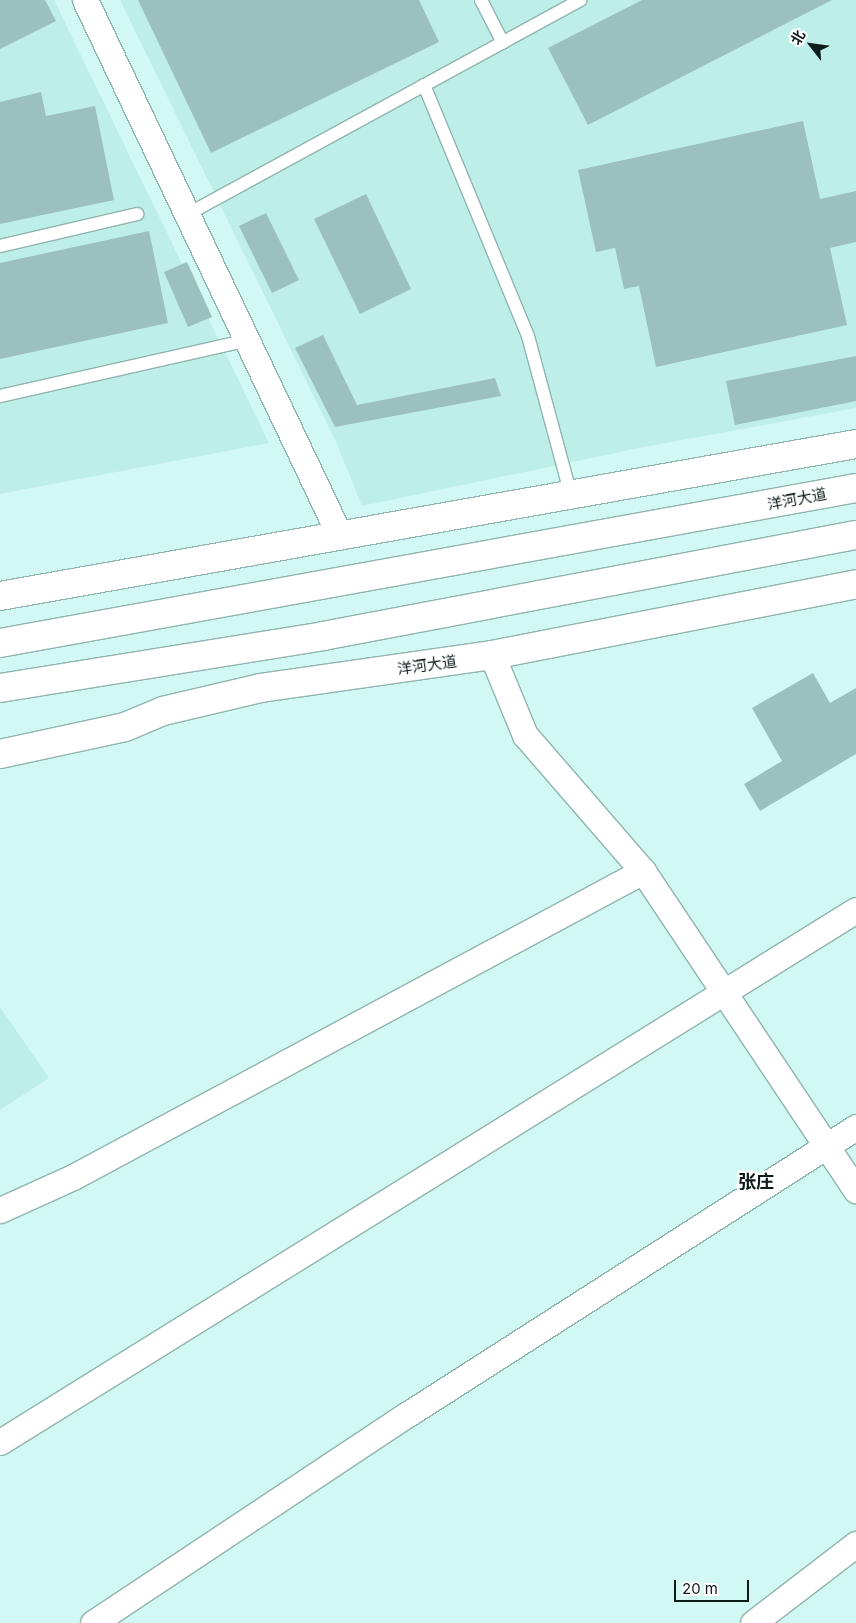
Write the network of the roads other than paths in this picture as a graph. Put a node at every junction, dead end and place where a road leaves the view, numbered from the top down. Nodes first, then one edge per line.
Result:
1 (85, 0) edge
2 (481, 0) edge
3 (581, 0) edge
4 (503, 43) junction
5 (424, 86) junction
6 (137, 214) dead end
7 (188, 214) junction
8 (0, 246) edge
9 (248, 340) junction
10 (0, 396) edge
11 (856, 444) edge
12 (856, 488) edge
13 (570, 496) junction
14 (856, 535) edge
15 (340, 536) junction
16 (856, 584) edge
17 (0, 596) edge
18 (0, 643) edge
19 (492, 656) junction
20 (52, 680) junction
21 (0, 688) edge
22 (0, 696) edge
23 (0, 754) edge
24 (643, 871) junction
25 (856, 910) edge
26 (722, 990) junction
27 (856, 1127) edge
28 (826, 1146) junction
29 (856, 1190) edge
30 (0, 1210) edge
31 (0, 1442) edge
32 (856, 1544) edge
33 (93, 1623) edge
34 (753, 1623) edge

1 - 7 street
2 - 4 lane
3 - 4 lane
4 - 5 lane
5 - 7 lane
5 - 13 lane
6 - 8 lane
7 - 9 street
9 - 10 lane
9 - 15 street
11 - 13 main road
12 - 18 main road, 洋河大道
13 - 15 main road
14 - 20 main road
15 - 17 main road
16 - 19 main road, 洋河大道
19 - 23 main road, 洋河大道
19 - 24 street
20 - 21 main road
20 - 22 main road
24 - 26 street
24 - 30 street
25 - 26 street
26 - 28 street
26 - 31 street
27 - 28 street
28 - 29 street
28 - 33 street
32 - 34 street

